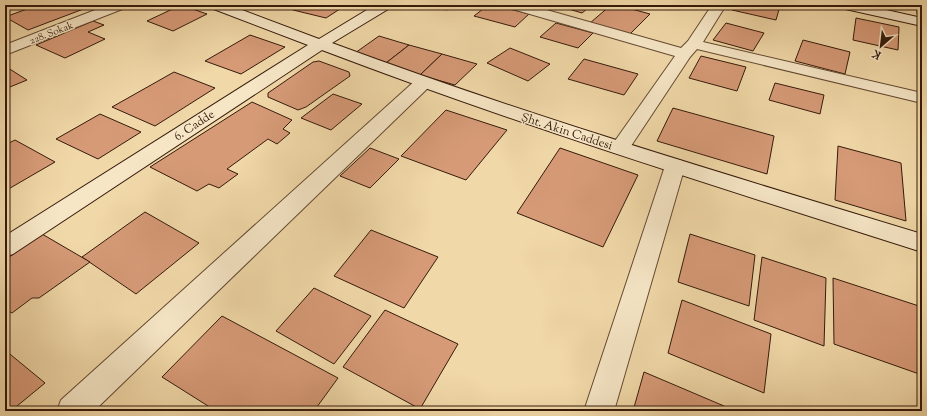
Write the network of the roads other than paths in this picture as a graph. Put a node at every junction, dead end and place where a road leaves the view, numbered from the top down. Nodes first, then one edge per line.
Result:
1 (120, 5) edge
2 (216, 5) edge
3 (385, 5) edge
4 (514, 5) edge
5 (719, 5) edge
6 (846, 5) edge
7 (922, 22) edge
8 (319, 45) junction
9 (689, 49) junction
10 (5, 50) edge
11 (423, 83) junction
12 (922, 98) edge
13 (620, 148) junction
14 (675, 166) junction
15 (922, 243) edge
16 (6, 244) edge
17 (72, 411) edge
18 (599, 411) edge

1 - 10 street, 228. Sokak
2 - 8 street, Şht. Akin Caddesi
3 - 8 street, 6. Cadde
4 - 9 street
5 - 9 street
6 - 7 street
8 - 11 street, Şht. Akin Caddesi
8 - 16 street, 6. Cadde
9 - 12 street
9 - 13 street
11 - 13 street, Şht. Akin Caddesi
11 - 17 street
13 - 14 street, Şht. Akin Caddesi
14 - 15 street, Şht. Akin Caddesi
14 - 18 street

